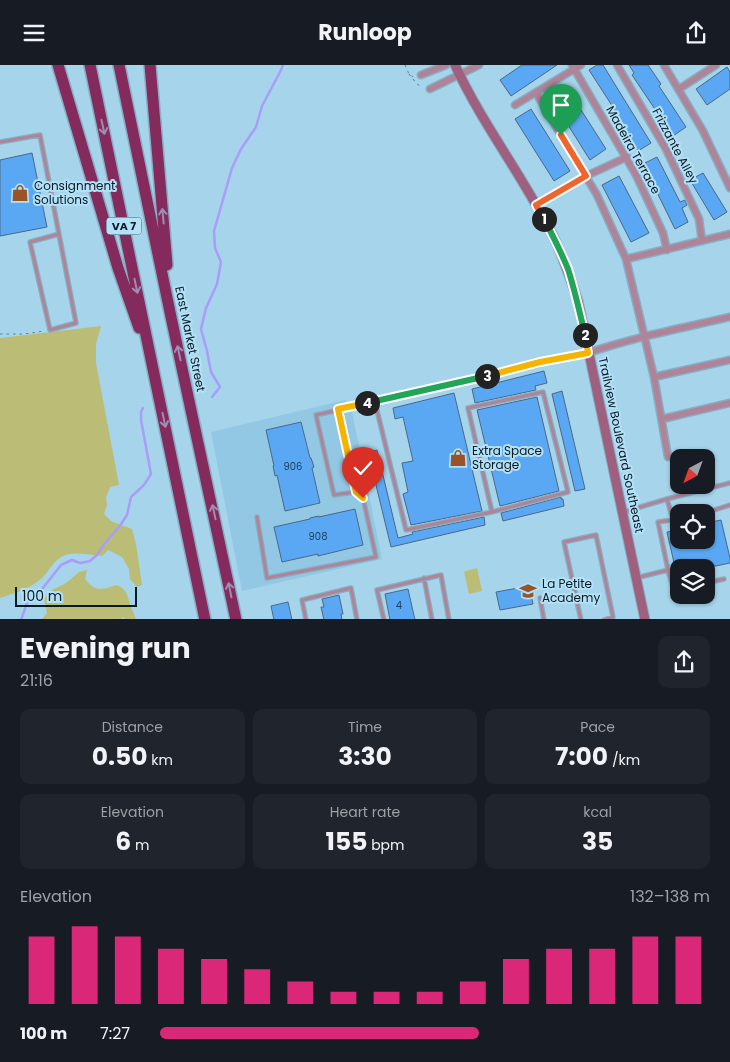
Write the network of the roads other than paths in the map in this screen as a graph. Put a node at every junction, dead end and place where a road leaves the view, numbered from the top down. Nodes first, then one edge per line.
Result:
1 (58, 65) edge
2 (90, 65) edge
3 (119, 65) edge
4 (150, 65) edge
5 (446, 65) edge
6 (455, 65) edge
7 (479, 65) edge
8 (581, 65) edge
9 (616, 65) edge
10 (664, 65) edge
11 (716, 65) edge
12 (573, 67) edge
13 (421, 75) road end
14 (460, 75) junction
15 (430, 89) road end
16 (679, 89) junction
17 (536, 93) junction
18 (515, 105) dead end
19 (0, 142) edge
20 (627, 157) junction
21 (586, 176) junction
22 (730, 188) edge
23 (536, 205) junction
24 (59, 234) junction
25 (730, 234) edge
26 (702, 241) junction
27 (667, 250) junction
28 (626, 259) junction
29 (171, 317) junction
30 (730, 317) edge
31 (645, 337) junction
32 (588, 353) junction
33 (730, 360) edge
34 (154, 372) junction
35 (654, 377) junction
36 (375, 402) junction
37 (730, 403) edge
38 (338, 409) junction
39 (662, 419) junction
40 (668, 457) dead end
41 (730, 483) edge
42 (356, 492) junction
43 (667, 499) junction
44 (730, 505) edge
45 (670, 509) edge
46 (715, 510) edge
47 (492, 512) junction
48 (622, 513) junction
49 (257, 517) dead end
50 (670, 520) edge
51 (668, 569) junction
52 (670, 576) edge
53 (424, 578) junction
54 (636, 578) junction
55 (724, 579) dead end
56 (715, 581) edge
57 (540, 598) dead end
58 (205, 619) edge
59 (236, 619) edge
60 (306, 619) edge
61 (357, 619) edge
62 (384, 619) edge
63 (432, 619) edge
64 (449, 619) edge
65 (542, 619) edge
66 (581, 619) edge
67 (604, 619) edge
68 (645, 619) edge

1 - 34 highway
2 -> 34 highway, VA 7
3 - 29 highway, East Market Street / VA 7
29 -> 4 highway
5 - 13 street
6 - 14 street, Trailview Boulevard Southeast
7 - 14 street
8 - 12 street
9 - 26 street, Frizzante Alley
10 - 16 street
11 - 16 street
12 - 17 street
12 - 20 street, Madeira Terrace
14 - 15 street
14 - 23 street, Trailview Boulevard Southeast
16 - 22 street
17 - 18 street
17 - 21 street
19 - 24 lane
20 - 21 street
20 - 27 street, Madeira Terrace
21 - 23 street
21 - 28 street
23 - 32 street, Trailview Boulevard Southeast
24 - 24 lane
25 - 26 street
26 - 27 street
27 - 28 street
28 - 31 street
59 -> 29 highway, East Market Street / VA 7
30 - 31 street
31 - 32 street
31 - 35 street
32 - 36 lane
32 - 48 street, Trailview Boulevard Southeast
33 - 35 street
34 -> 58 highway, VA 7
35 - 39 street
36 - 38 lane
36 - 47 lane
37 - 39 street
38 - 42 lane
38 - 42 lane
39 - 40 street
41 - 43 lane
42 - 49 lane
43 - 45 lane
43 - 48 lane
44 - 46 lane
47 - 47 lane
48 - 54 street, Trailview Boulevard Southeast
50 - 51 lane
51 - 52 lane
51 - 54 lane
53 - 62 lane
53 - 63 lane
53 - 64 lane
54 - 68 street, Trailview Boulevard Southeast
55 - 56 lane
57 - 65 lane
60 - 61 lane
66 - 67 lane

